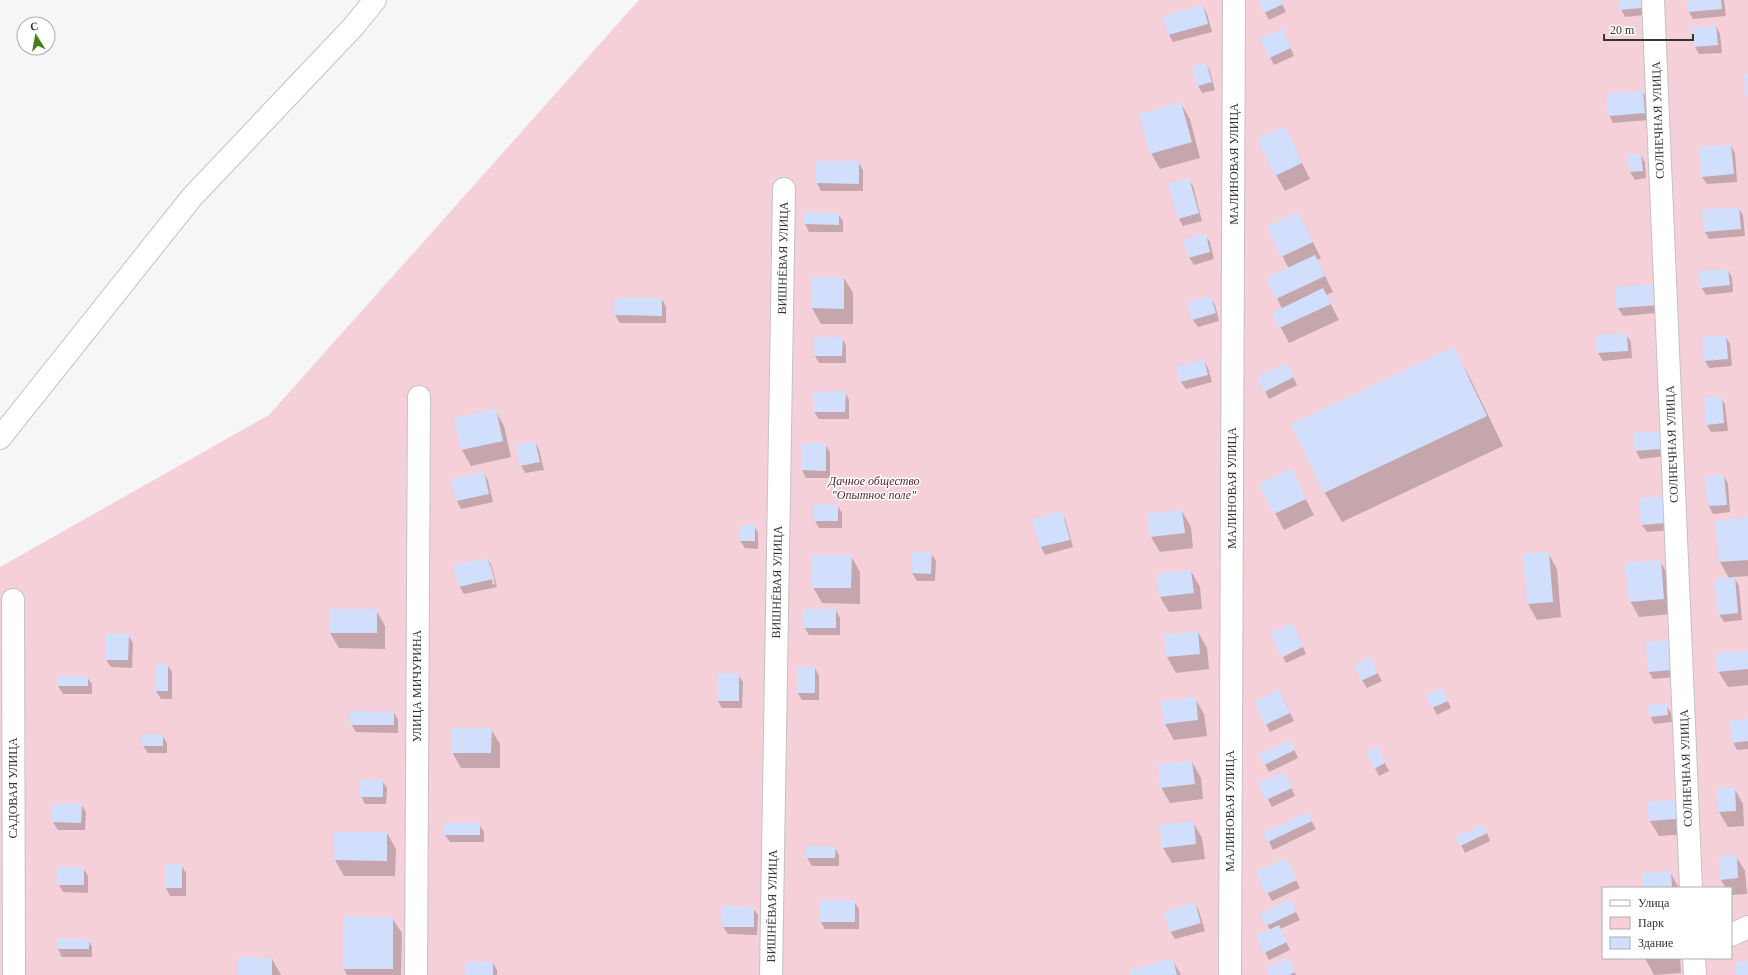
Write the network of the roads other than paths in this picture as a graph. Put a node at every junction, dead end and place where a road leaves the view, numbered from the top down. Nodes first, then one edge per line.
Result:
1 (375, 0) edge
2 (1234, 0) edge
3 (1653, 0) edge
4 (784, 189) dead end
5 (419, 397) dead end
6 (0, 438) edge
7 (13, 600) dead end
8 (1691, 887) edge
9 (1748, 927) edge
10 (1732, 935) edge
11 (1694, 959) edge
12 (14, 975) edge
13 (416, 975) edge
14 (771, 975) edge
15 (1230, 975) edge
16 (1695, 975) edge

1 - 6 street
2 - 15 street, МАЛИНОВАЯ УЛИЦА
3 - 8 street, СОЛНЕЧНАЯ УЛИЦА
4 - 14 street, ВИШНЁВАЯ УЛИЦА
5 - 13 street, УЛИЦА МИЧУРИНА
7 - 12 street, САДОВАЯ УЛИЦА
9 - 10 street
11 - 16 street

